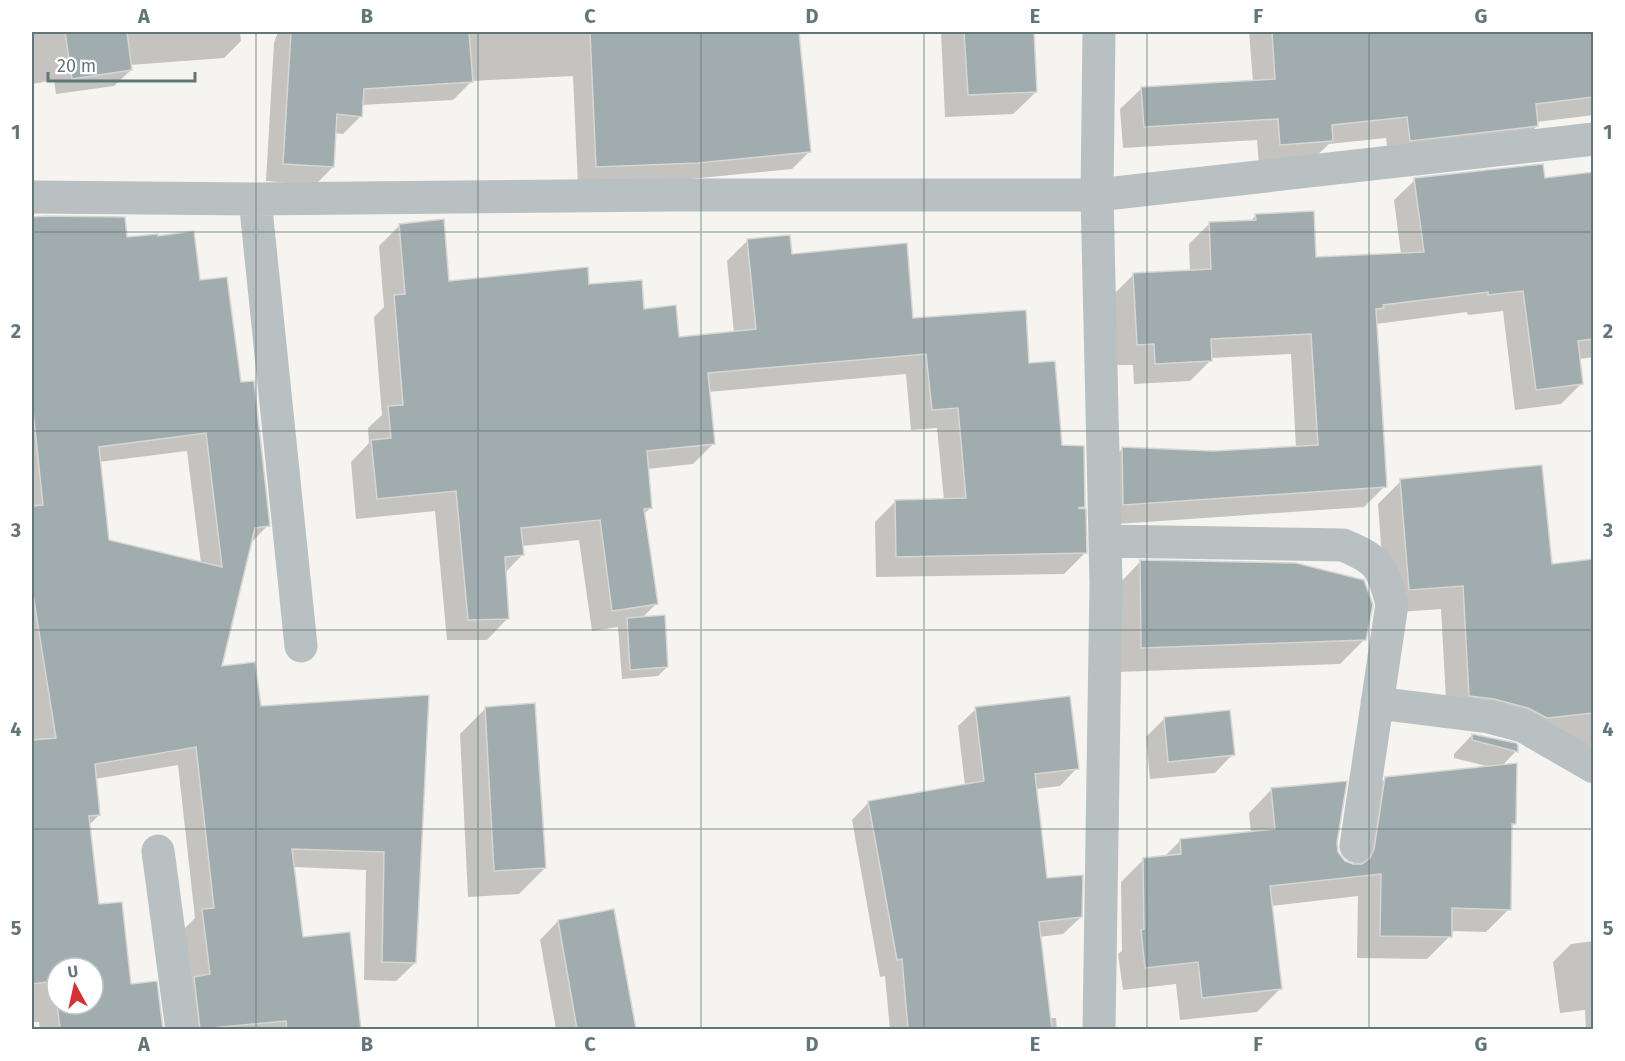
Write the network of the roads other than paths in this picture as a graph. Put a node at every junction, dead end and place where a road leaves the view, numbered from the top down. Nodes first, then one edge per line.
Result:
1 (1099, 32) edge
2 (1593, 139) edge
3 (1097, 195) junction
4 (32, 197) edge
5 (255, 199) junction
6 (1105, 542) junction
7 (301, 646) dead end
8 (1377, 703) junction
9 (1593, 767) edge
10 (1356, 846) dead end
11 (158, 851) dead end
12 (182, 1029) edge
13 (1099, 1029) edge

1 - 3 street
2 - 3 street
3 - 5 street
3 - 6 street
4 - 5 street
5 - 7 street
6 - 8 street
6 - 13 street
8 - 9 street
8 - 10 street
11 - 12 street

